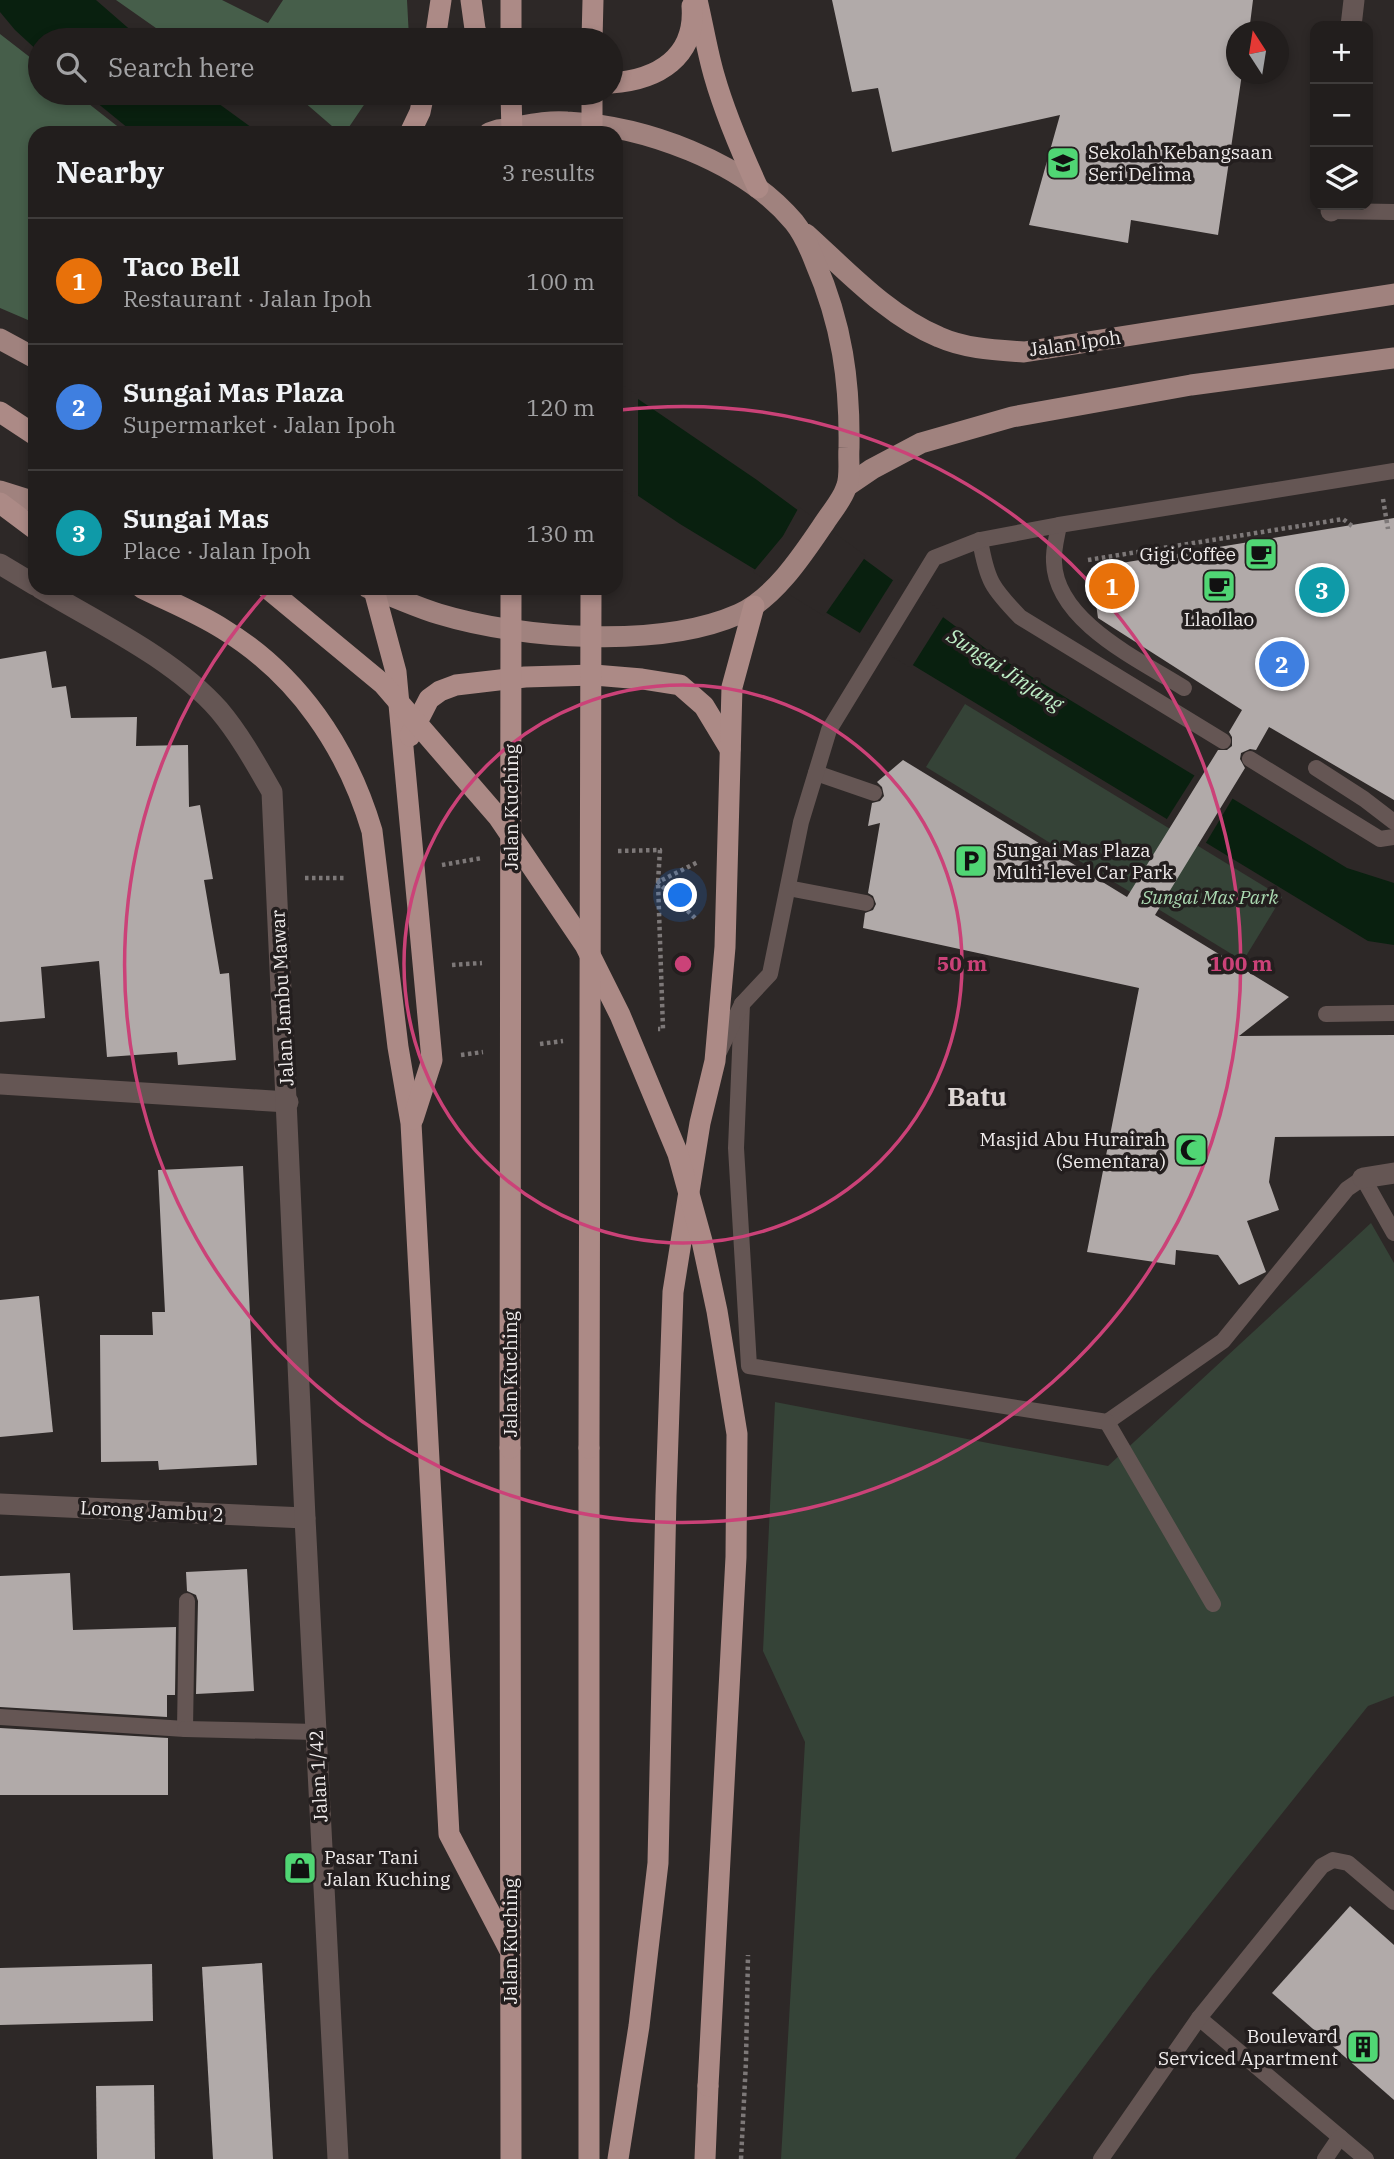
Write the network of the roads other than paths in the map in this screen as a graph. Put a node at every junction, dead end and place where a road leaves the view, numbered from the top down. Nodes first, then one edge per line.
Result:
1 (441, 0) edge
2 (471, 0) edge
3 (511, 0) edge
4 (593, 0) edge
5 (692, 0) edge
6 (697, 0) edge
7 (1354, 0) edge
8 (1352, 21) edge
9 (437, 28) edge
10 (475, 28) edge
11 (511, 28) edge
12 (592, 28) edge
13 (623, 81) edge
14 (421, 105) edge
15 (511, 105) edge
16 (592, 105) edge
17 (413, 126) edge
18 (512, 126) edge
19 (533, 126) edge
20 (592, 126) edge
21 (601, 126) edge
22 (623, 129) edge
23 (758, 188) junction
24 (1363, 210) edge
25 (1394, 212) edge
26 (794, 223) junction
27 (1394, 294) edge
28 (0, 339) edge
29 (28, 354) edge
30 (1394, 358) edge
31 (0, 412) edge
32 (28, 430) edge
33 (1394, 471) edge
34 (0, 489) edge
35 (28, 492) edge
36 (843, 494) junction
37 (28, 499) edge
38 (0, 503) edge
39 (28, 524) edge
40 (1059, 525) junction
41 (980, 540) junction
42 (0, 564) edge
43 (28, 581) edge
44 (52, 595) edge
45 (156, 595) edge
46 (275, 595) edge
47 (374, 595) edge
48 (388, 595) edge
49 (511, 595) edge
50 (591, 595) edge
51 (759, 602) junction
52 (1184, 688) dead end
53 (1223, 741) dead end
54 (730, 749) junction
55 (1250, 759) dead end
56 (1316, 768) dead end
57 (404, 769) junction
58 (816, 773) junction
59 (874, 793) dead end
60 (1393, 833) edge
61 (788, 888) junction
62 (866, 903) dead end
63 (742, 1004) junction
64 (1394, 1013) edge
65 (1326, 1014) dead end
66 (715, 1061) junction
67 (0, 1084) edge
68 (288, 1102) junction
69 (411, 1123) junction
70 (1394, 1173) edge
71 (1363, 1178) junction
72 (1394, 1233) edge
73 (1107, 1422) junction
74 (0, 1504) edge
75 (305, 1518) junction
76 (187, 1601) dead end
77 (1213, 1604) dead end
78 (0, 1717) edge
79 (185, 1729) junction
80 (316, 1732) junction
81 (1394, 1902) edge
82 (509, 1949) junction
83 (1199, 2018) junction
84 (1340, 2137) junction
85 (338, 2159) edge
86 (511, 2159) edge
87 (589, 2159) edge
88 (618, 2159) edge
89 (705, 2159) edge
90 (1101, 2159) edge
91 (1325, 2159) edge
92 (1366, 2159) edge

1 - 9 highway
2 - 10 highway
3 - 11 highway
4 - 12 highway
5 - 13 highway
6 - 23 highway
7 - 8 street
14 - 17 highway
15 - 18 highway, bridge
16 - 20 highway, bridge
19 - 21 main road, Jalan Ipoh
22 - 23 main road, Jalan Ipoh
23 - 26 main road, Jalan Ipoh
24 - 25 lane
26 - 27 main road, Jalan Ipoh
26 - 36 main road
28 - 29 main road
30 - 36 main road
31 - 32 highway
33 - 40 lane
34 - 35 main road
34 - 37 main road
36 - 51 main road
38 - 39 highway
40 - 41 lane
40 - 52 lane
41 - 53 lane
41 - 58 lane
42 - 43 street
44 - 68 street, Jalan Jambu Mawar
45 - 69 highway
46 - 89 highway, bridge
47 - 57 highway
48 - 51 main road
49 - 82 highway, Jalan Kuching, bridge
50 - 87 highway, bridge
51 - 54 highway
54 - 57 highway
54 - 66 highway
55 - 60 lane
56 - 60 lane
57 - 69 highway
58 - 59 lane
58 - 61 lane
61 - 62 lane
61 - 63 lane
63 - 66 lane
63 - 73 lane
64 - 65 lane
66 - 88 highway
67 - 68 street
68 - 75 street, Jalan Jambu Mawar
69 - 82 highway
70 - 71 street
71 - 72 lane
71 - 73 lane
73 - 77 lane
74 - 75 street, Lorong Jambu 2
75 - 80 street, Jalan 1/42
76 - 79 lane
78 - 79 lane
79 - 80 lane
80 - 85 street, Jalan 1/42
81 - 83 lane
82 - 86 highway, Jalan Kuching
83 - 84 lane
83 - 90 lane
84 - 91 lane
84 - 92 lane

